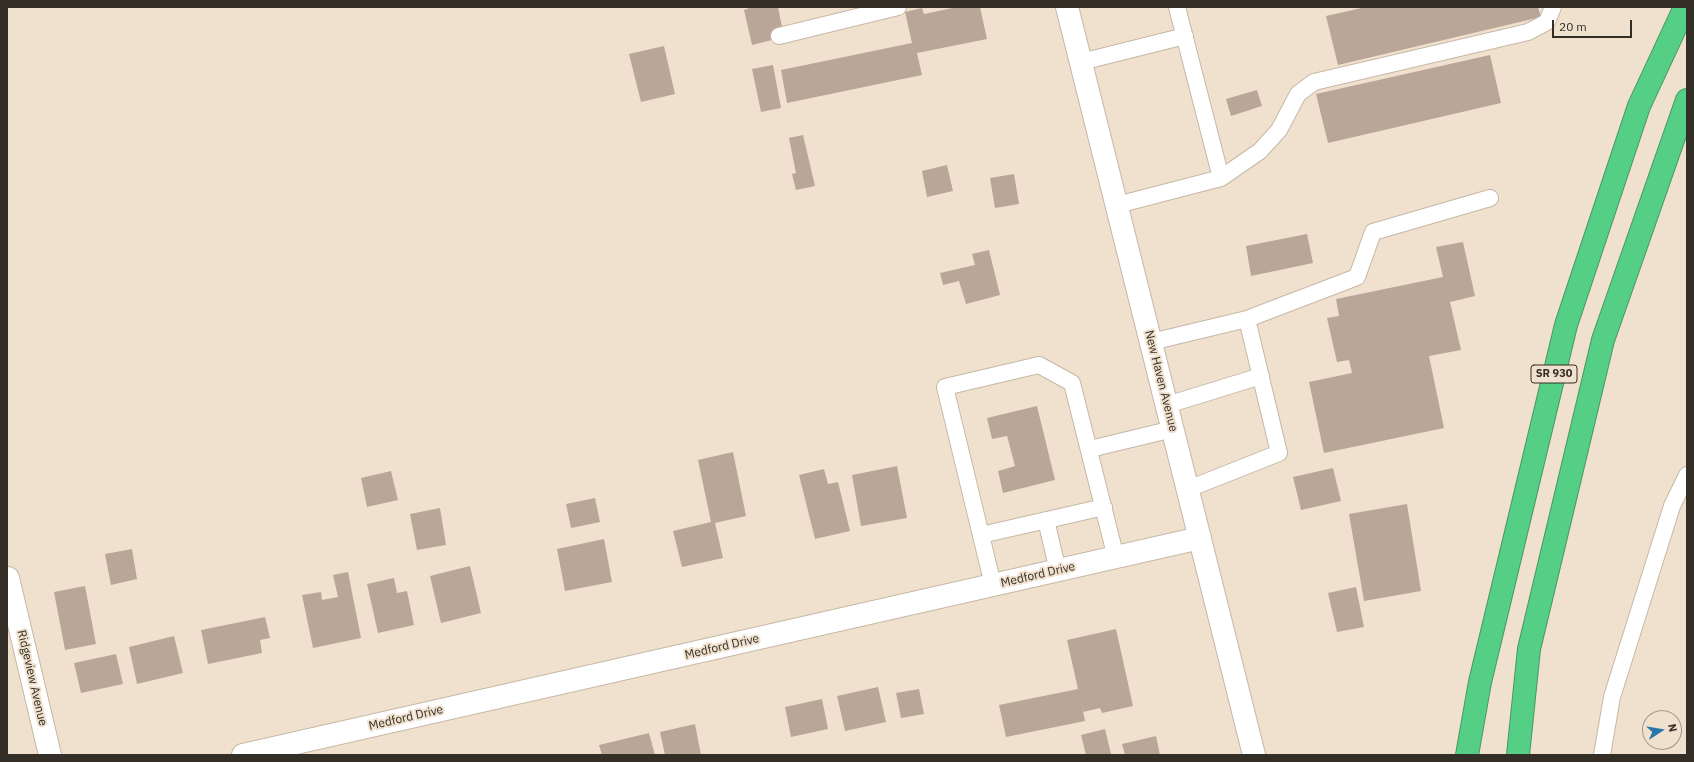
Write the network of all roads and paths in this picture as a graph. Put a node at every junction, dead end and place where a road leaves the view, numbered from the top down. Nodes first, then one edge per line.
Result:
1 (898, 7) edge
2 (1068, 7) edge
3 (1177, 7) edge
4 (1553, 7) edge
5 (1685, 7) edge
6 (779, 36) dead end
7 (1185, 36) junction
8 (1081, 62) junction
9 (1687, 100) edge
10 (1221, 178) junction
11 (1490, 198) dead end
12 (1117, 205) junction
13 (1247, 319) junction
14 (1151, 342) junction
15 (1261, 376) junction
16 (1167, 406) junction
17 (1172, 429) junction
18 (1090, 450) junction
19 (1687, 475) edge
20 (1188, 489) junction
21 (1104, 507) junction
22 (1679, 507) edge
23 (1046, 520) junction
24 (981, 535) junction
25 (1200, 538) junction
26 (1116, 558) junction
27 (1058, 570) junction
28 (8, 578) edge
29 (993, 585) junction
30 (50, 755) edge
31 (243, 755) edge
32 (1254, 755) edge
33 (1467, 755) edge
34 (1518, 755) edge
35 (1602, 755) edge

1 - 6 lane
2 - 8 street, New Haven Avenue
3 - 7 lane
4 - 10 lane
5 - 33 highway, SR 930
7 - 8 lane
7 - 10 lane
8 - 12 street, New Haven Avenue
9 - 34 highway, SR 930
10 - 12 lane
11 - 13 lane
12 - 14 street, New Haven Avenue
13 - 14 lane
13 - 15 lane
14 - 16 street, New Haven Avenue
15 - 16 lane
15 - 20 lane
16 - 17 street, New Haven Avenue
17 - 18 lane
17 - 20 street, New Haven Avenue
18 - 21 lane
18 - 24 lane
19 - 22 lane
20 - 25 street, New Haven Avenue
21 - 23 lane
21 - 26 lane
22 - 35 lane
23 - 24 lane
23 - 27 lane
24 - 29 lane
25 - 26 street, Medford Drive
25 - 32 street, New Haven Avenue
26 - 27 street, Medford Drive
27 - 29 street, Medford Drive
28 - 30 street, Ridgeview Avenue
29 - 31 street, Medford Drive

